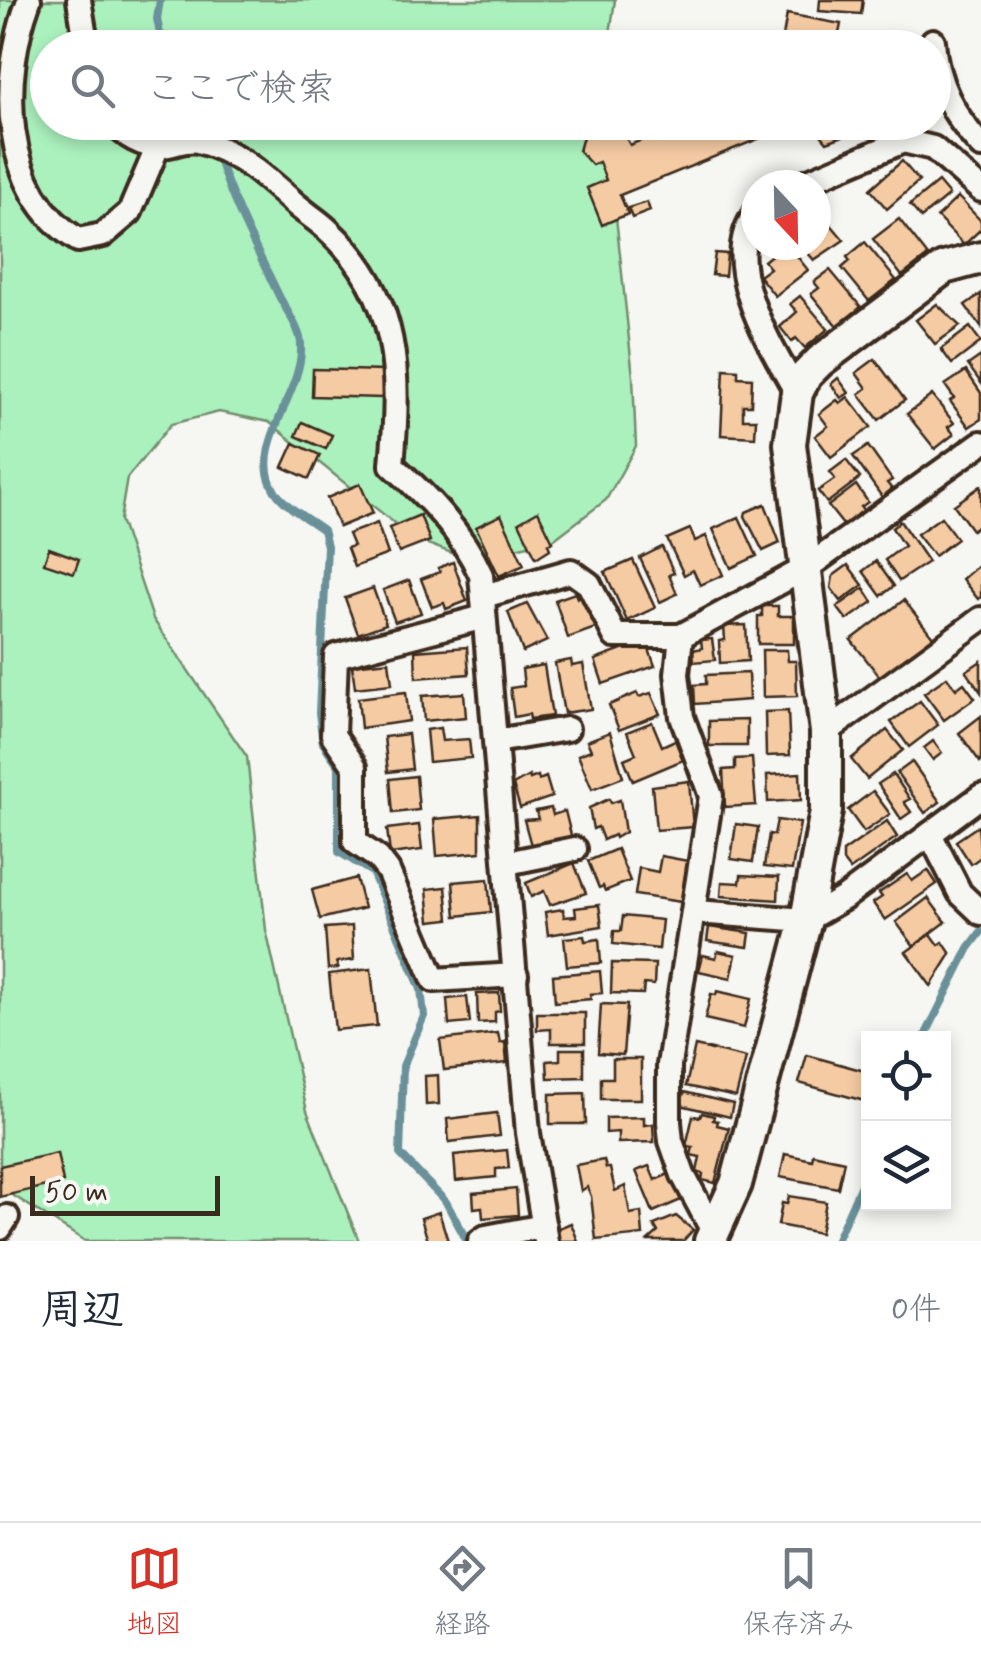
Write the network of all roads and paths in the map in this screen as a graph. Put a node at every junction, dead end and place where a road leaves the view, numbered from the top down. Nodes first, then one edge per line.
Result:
1 (29, 0) edge
2 (79, 0) edge
3 (84, 30) edge
4 (951, 105) edge
5 (139, 140) edge
6 (158, 146) junction
7 (981, 146) edge
8 (831, 171) edge
9 (981, 190) edge
10 (741, 255) edge
11 (981, 258) edge
12 (797, 393) junction
13 (981, 444) edge
14 (808, 567) junction
15 (484, 606) junction
16 (981, 618) edge
17 (681, 636) junction
18 (567, 729) dead end
19 (826, 732) junction
20 (496, 741) junction
21 (981, 796) edge
22 (930, 834) junction
23 (575, 850) dead end
24 (507, 863) junction
25 (695, 912) junction
26 (981, 913) edge
27 (806, 920) junction
28 (516, 975) junction
29 (545, 1233) edge
30 (712, 1237) edge
31 (483, 1239) edge

1 - 6 street
2 - 3 street
4 - 7 street
5 - 6 street
6 - 15 street
8 - 9 street
10 - 12 street
11 - 12 street
12 - 14 street
13 - 14 street
14 - 17 street
14 - 19 street
15 - 17 street
15 - 20 street
15 - 28 street
16 - 19 street
17 - 25 street
18 - 20 street
19 - 27 street
20 - 24 street
21 - 22 street
22 - 26 street
22 - 27 street
23 - 24 street
24 - 28 street
25 - 27 street
25 - 30 street
27 - 30 street
28 - 29 street
29 - 31 street

